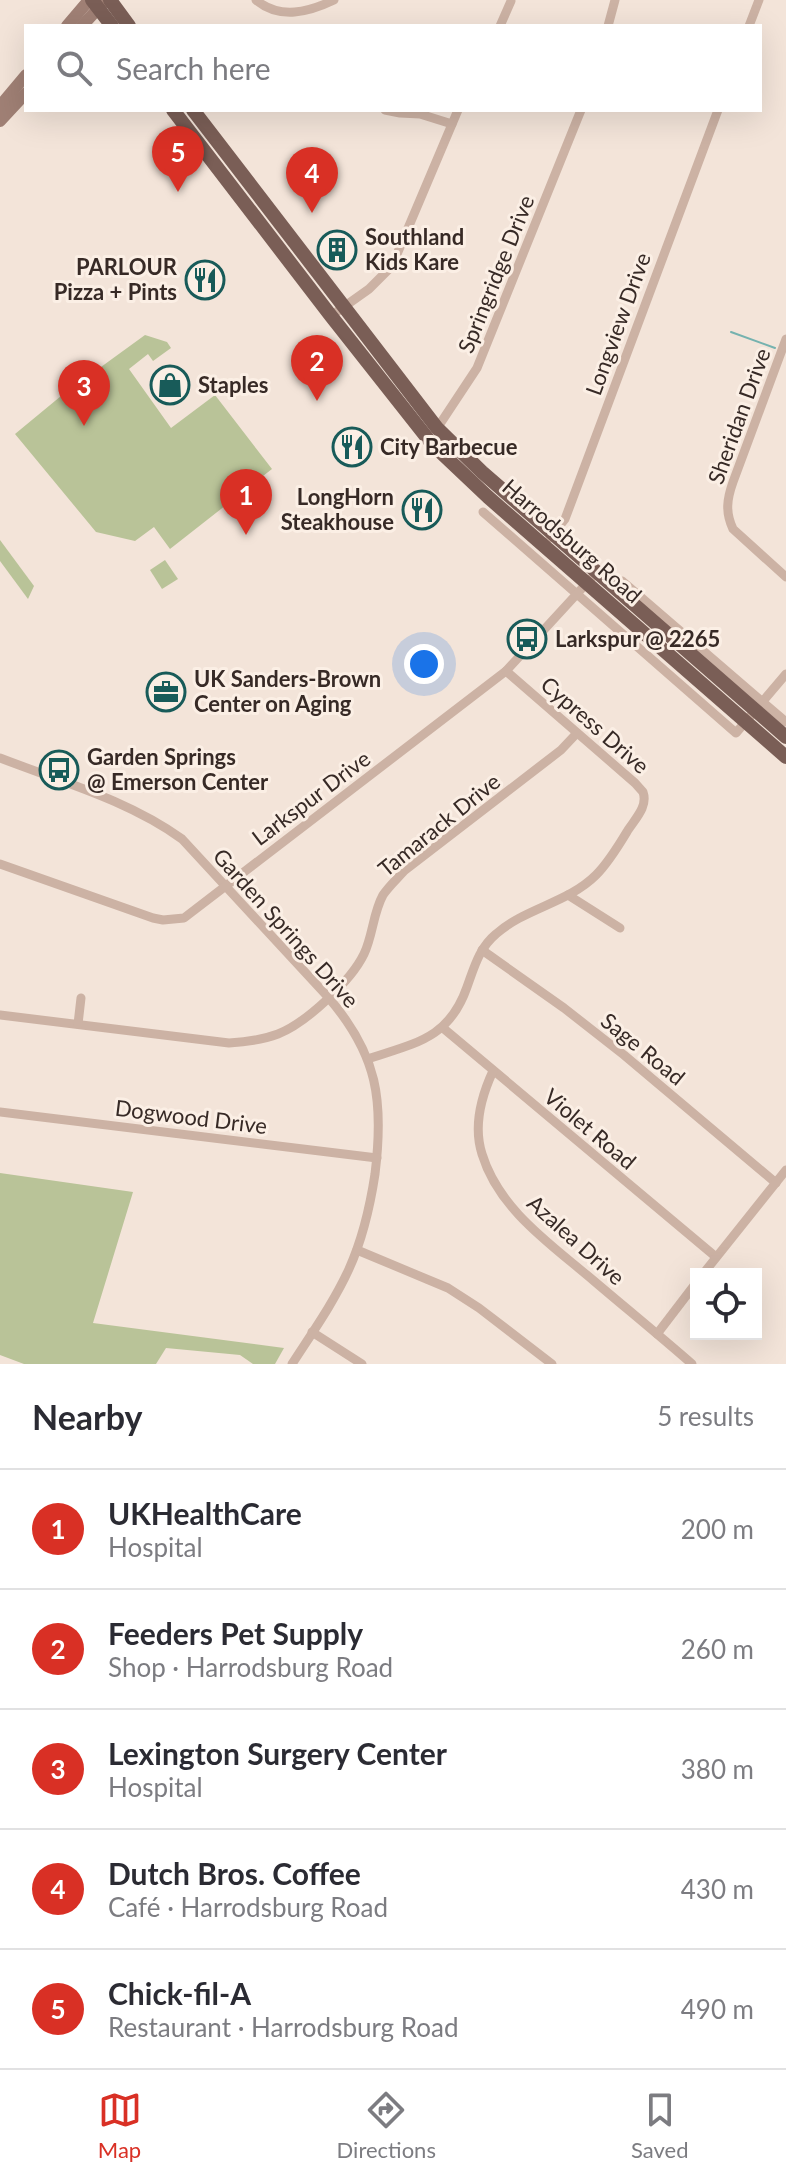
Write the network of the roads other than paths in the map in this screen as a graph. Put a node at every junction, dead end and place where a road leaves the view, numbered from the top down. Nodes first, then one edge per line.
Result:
1 (256, 0) edge
2 (334, 0) edge
3 (615, 0) edge
4 (759, 0) edge
5 (511, 1) edge
6 (99, 2) edge
7 (70, 24) edge
8 (83, 24) edge
9 (111, 24) edge
10 (126, 24) edge
11 (501, 24) edge
12 (609, 24) edge
13 (750, 24) edge
14 (24, 77) edge
15 (24, 95) edge
16 (0, 106) edge
17 (175, 112) edge
18 (195, 112) edge
19 (395, 112) edge
20 (457, 112) edge
21 (580, 112) edge
22 (717, 112) edge
23 (0, 121) edge
24 (452, 124) junction
25 (343, 307) junction
26 (331, 316) junction
27 (786, 339) edge
28 (437, 428) junction
29 (432, 444) junction
30 (483, 512) dead end
31 (554, 534) junction
32 (544, 546) junction
33 (597, 572) junction
34 (786, 577) edge
35 (622, 581) dead end
36 (582, 589) junction
37 (506, 671) junction
38 (786, 674) edge
39 (754, 711) junction
40 (786, 722) edge
41 (577, 733) junction
42 (786, 737) edge
43 (786, 757) edge
44 (0, 758) edge
45 (0, 864) edge
46 (225, 886) junction
47 (568, 895) junction
48 (620, 928) dead end
49 (482, 950) junction
50 (328, 997) junction
51 (81, 998) dead end
52 (0, 1015) edge
53 (78, 1024) junction
54 (443, 1028) junction
55 (368, 1059) junction
56 (493, 1071) junction
57 (0, 1112) edge
58 (377, 1158) junction
59 (786, 1170) edge
60 (776, 1183) junction
61 (357, 1250) junction
62 (716, 1257) junction
63 (708, 1268) edge
64 (690, 1291) edge
65 (312, 1332) junction
66 (657, 1334) junction
67 (292, 1364) edge
68 (362, 1364) edge
69 (552, 1364) edge
70 (692, 1364) edge

1 - 2 street
3 - 12 street
4 - 13 street
5 - 11 street
6 - 7 main road
6 - 8 main road
6 - 9 main road
6 - 10 main road
14 - 16 main road
15 - 23 main road
17 - 26 main road, Harrodsburg Road
18 - 25 main road, Harrodsburg Road
19 - 24 street
20 - 24 street
21 - 28 street, Springridge Drive
22 - 31 street, Longview Drive
24 - 25 street
25 - 26 street
25 - 28 main road, Harrodsburg Road
26 - 29 main road, Harrodsburg Road
27 - 34 street, Sheridan Drive
28 - 29 street, Springridge Drive
28 - 31 main road, Harrodsburg Road
29 - 32 main road, Harrodsburg Road
30 - 36 street
31 - 32 street, Longview Drive
31 - 33 main road, Harrodsburg Road
32 - 36 main road, Harrodsburg Road
33 - 36 street, Larkspur Drive
33 - 39 main road, Harrodsburg Road
35 - 39 street
36 - 37 street, Larkspur Drive
36 - 39 main road, Harrodsburg Road
37 - 41 street, Cypress Drive
37 - 46 street, Larkspur Drive
38 - 39 street
39 - 40 street
39 - 42 main road, Harrodsburg Road
39 - 43 main road, Harrodsburg Road
41 - 47 street, Cypress Drive
41 - 50 street, Tamarack Drive
44 - 46 street, Garden Springs Drive
45 - 46 street, Larkspur Drive
46 - 50 street, Garden Springs Drive
47 - 48 street
47 - 49 street, Cypress Drive
49 - 54 street, Cypress Drive
49 - 60 street, Sage Road
50 - 53 street, Tamarack Drive
50 - 55 street, Garden Springs Drive
51 - 53 street
52 - 53 street, Tamarack Drive
54 - 55 street
54 - 56 street, Violet Road
55 - 58 street, Garden Springs Drive
56 - 62 street, Violet Road
56 - 66 street, Azalea Drive
57 - 58 street, Dogwood Drive
58 - 61 street, Garden Springs Drive
59 - 60 street
60 - 62 street
61 - 65 street, Garden Springs Drive
61 - 69 street
62 - 63 street
64 - 66 street
65 - 67 street, Garden Springs Drive
65 - 68 street
66 - 70 street, Azalea Drive

